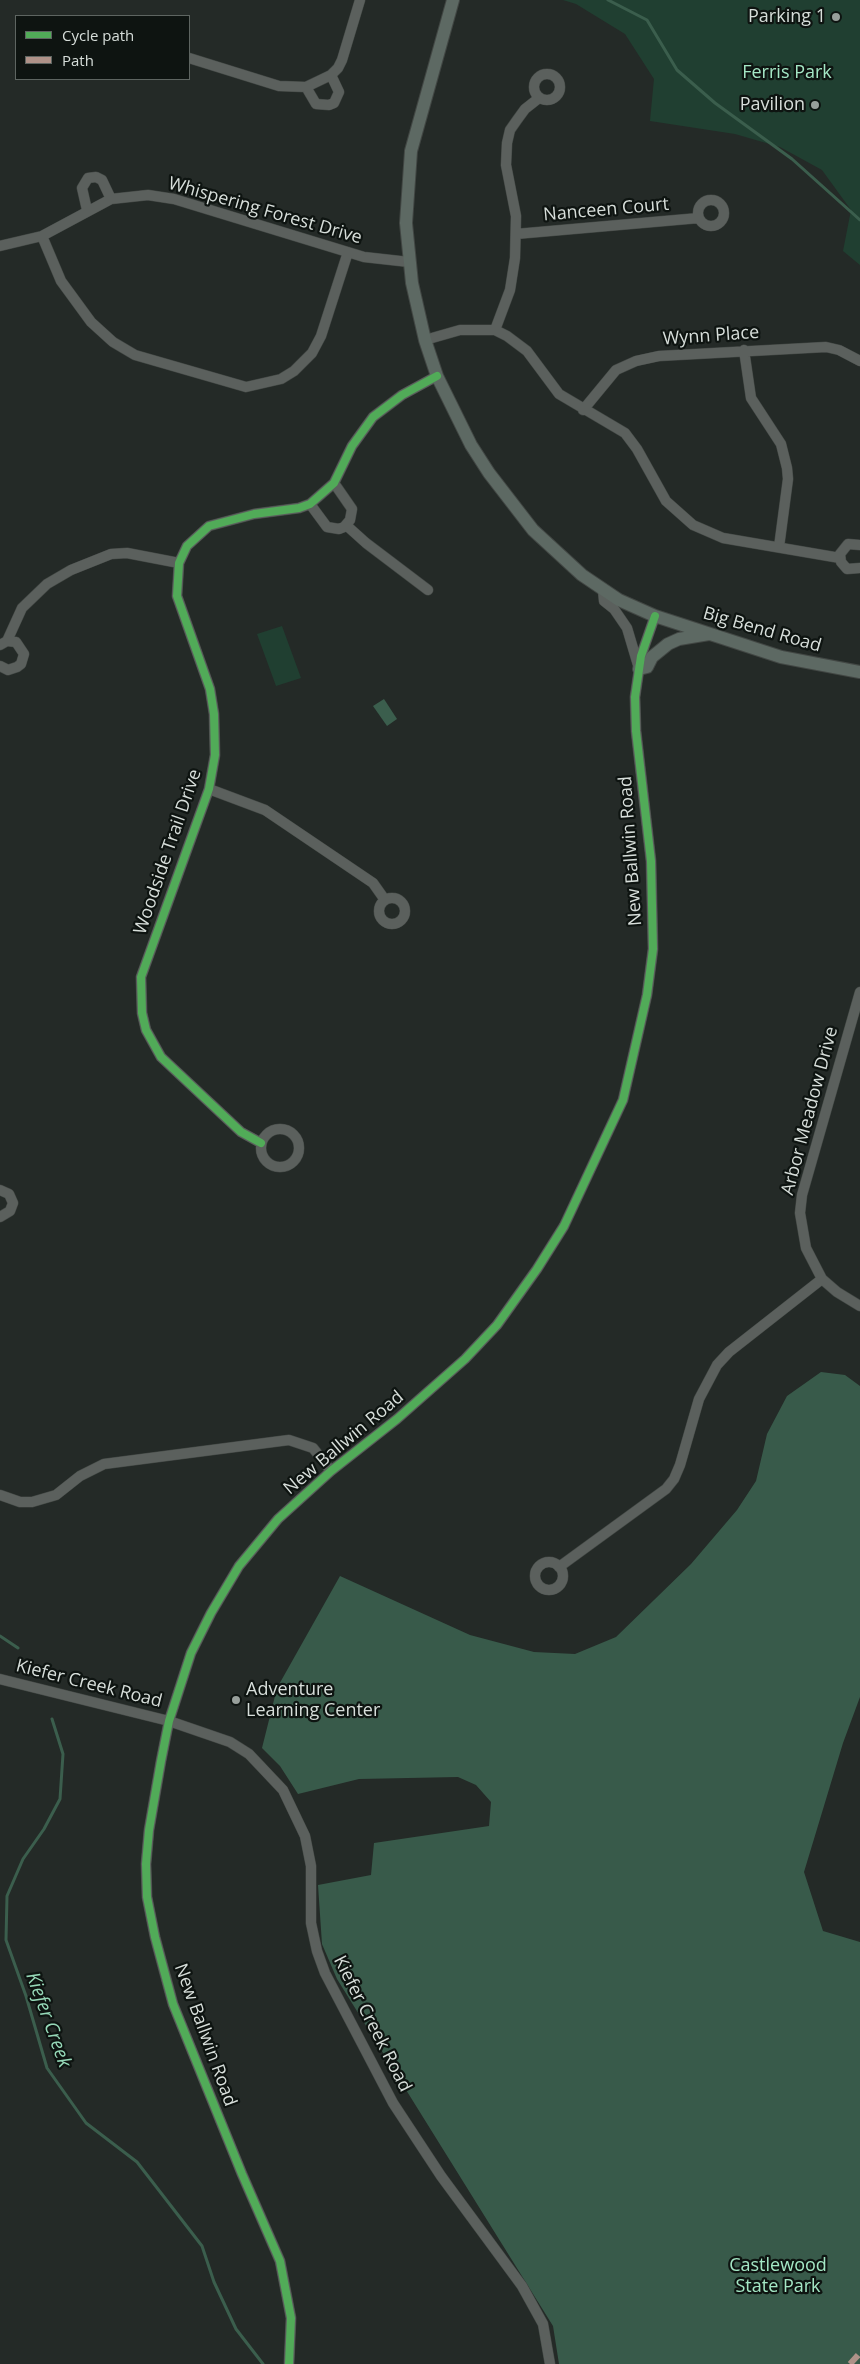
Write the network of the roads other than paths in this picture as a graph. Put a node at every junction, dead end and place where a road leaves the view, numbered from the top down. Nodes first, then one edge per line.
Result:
1 (360, 0) edge
2 (453, 0) edge
3 (190, 58) edge
4 (331, 75) junction
5 (310, 85) junction
6 (539, 98) dead end
7 (111, 199) junction
8 (87, 210) junction
9 (699, 218) dead end
10 (516, 234) junction
11 (42, 236) junction
12 (0, 246) edge
13 (348, 252) junction
14 (409, 262) junction
15 (495, 330) junction
16 (425, 340) junction
17 (744, 350) junction
18 (860, 361) edge
19 (437, 376) junction
20 (583, 410) junction
21 (334, 483) junction
22 (310, 504) junction
23 (346, 525) junction
24 (860, 545) edge
25 (779, 546) junction
26 (840, 558) junction
27 (179, 562) junction
28 (860, 568) edge
29 (428, 590) dead end
30 (603, 590) junction
31 (655, 616) junction
32 (710, 634) junction
33 (4, 643) edge
34 (0, 666) edge
35 (639, 669) junction
36 (860, 672) edge
37 (209, 789) junction
38 (385, 900) dead end
39 (860, 992) edge
40 (856, 1016) edge
41 (261, 1143) dead end
42 (0, 1190) edge
43 (0, 1217) edge
44 (822, 1279) junction
45 (860, 1306) edge
46 (331, 1471) junction
47 (0, 1495) edge
48 (559, 1567) dead end
49 (0, 1679) edge
50 (169, 1721) junction
51 (289, 2364) edge
52 (550, 2364) edge

1 - 4 street
2 - 14 main road
3 - 5 street
4 - 5 street
4 - 5 street
6 - 10 street
7 - 8 street, Whispering Forest Drive
7 - 8 street
7 - 13 street, Whispering Forest Drive
8 - 11 street, Whispering Forest Drive
9 - 10 street, Nanceen Court
10 - 15 street
11 - 12 street, Whispering Forest Drive
11 - 13 street
13 - 14 street, Whispering Forest Drive
14 - 16 main road
15 - 16 street
15 - 20 street
16 - 19 main road
17 - 18 street, Wynn Place
17 - 20 street, Wynn Place
17 - 25 street
19 - 21 street, Woodside Trail Drive
19 - 30 main road
20 - 25 street
21 - 22 street, Woodside Trail Drive
21 - 23 street
22 - 23 street
22 - 27 street, Woodside Trail Drive
23 - 29 street
24 - 26 street
25 - 26 street
26 - 28 street
27 - 33 street
27 - 37 street, Woodside Trail Drive
30 - 31 main road
30 - 35 street
31 - 32 main road, Big Bend Road
31 - 35 street, New Ballwin Road
32 - 35 main road
32 - 36 main road, Big Bend Road
33 - 34 street
35 - 46 street, New Ballwin Road
37 - 38 street
37 - 41 street, Woodside Trail Drive
39 - 40 street, Arbor Meadow Drive
40 - 44 street, Arbor Meadow Drive
42 - 43 street
44 - 45 street, Arbor Meadow Drive
44 - 48 street
46 - 47 street
46 - 50 street, New Ballwin Road
49 - 50 street, Kiefer Creek Road
50 - 51 street, New Ballwin Road
50 - 52 street, Kiefer Creek Road

